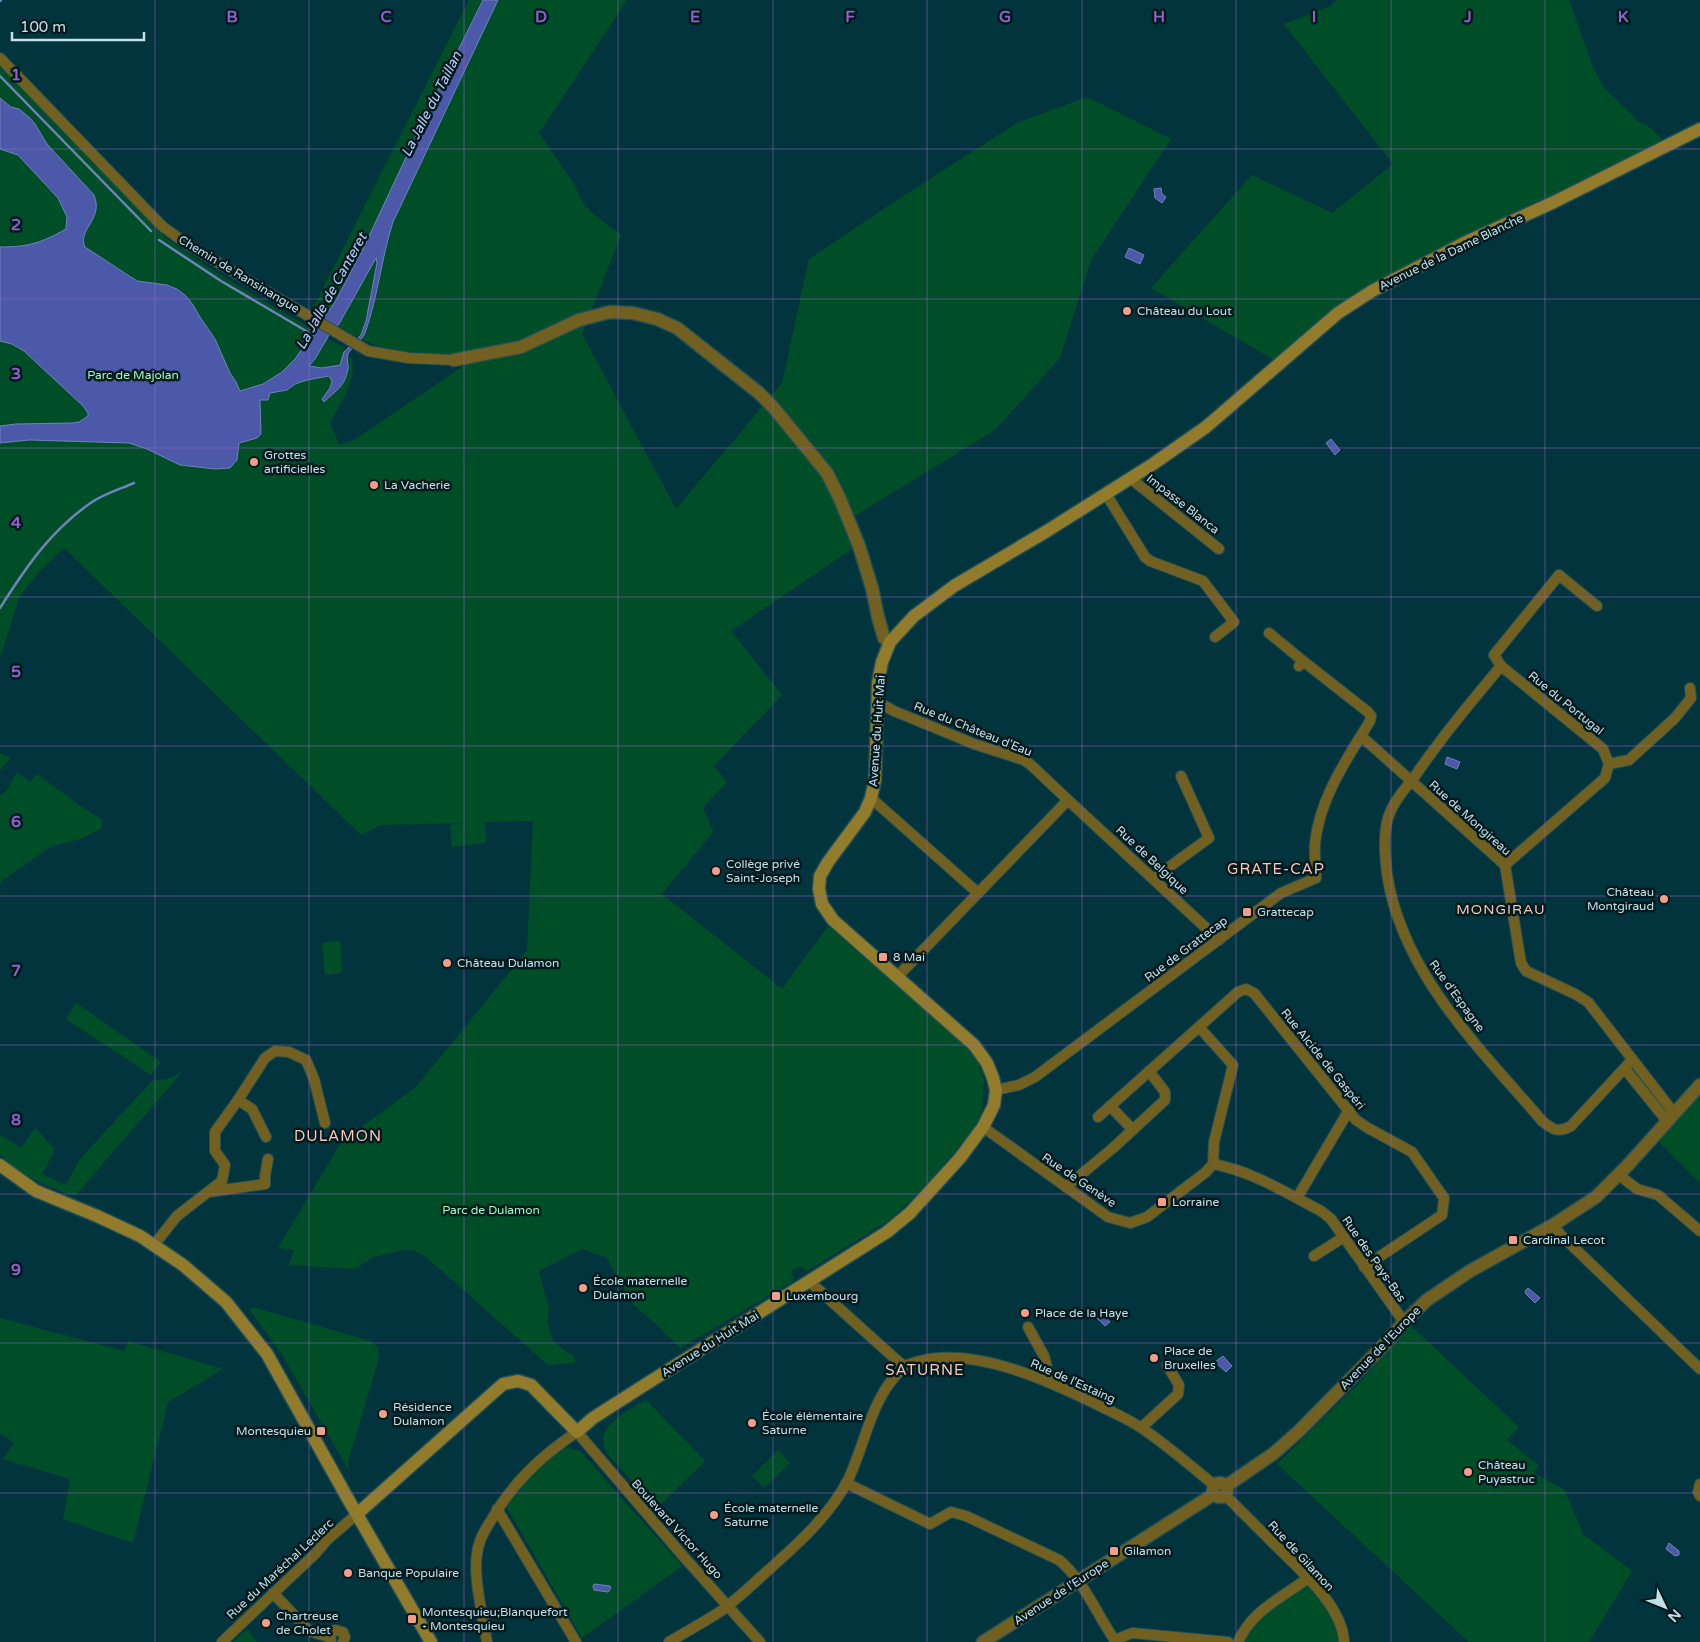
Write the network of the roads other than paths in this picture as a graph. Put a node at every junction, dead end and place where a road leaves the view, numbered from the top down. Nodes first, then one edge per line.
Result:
1 (0, 58) edge
2 (1700, 128) edge
3 (454, 360) joint
4 (1129, 479) junction
5 (1106, 494) junction
6 (1219, 549) dead end
7 (1597, 606) dead end
8 (1269, 633) dead end
9 (1215, 636) dead end
10 (890, 642) junction
11 (1500, 666) junction
12 (1690, 688) dead end
13 (878, 702) junction
14 (1361, 736) junction
15 (1609, 764) junction
16 (1181, 776) dead end
17 (1411, 781) junction
18 (871, 798) junction
19 (1068, 800) junction
20 (1506, 866) junction
21 (1154, 878) junction
22 (978, 893) junction
23 (1219, 940) junction
24 (898, 976) junction
25 (1199, 1027) junction
26 (1632, 1060) junction
27 (1625, 1069) junction
28 (1149, 1071) junction
29 (1700, 1085) edge
30 (996, 1090) junction
31 (238, 1100) junction
32 (1110, 1106) junction
33 (1349, 1110) junction
34 (1098, 1117) dead end
35 (1670, 1117) junction
36 (325, 1123) dead end
37 (983, 1127) junction
38 (1133, 1130) junction
39 (266, 1138) dead end
40 (268, 1159) dead end
41 (1213, 1164) junction
42 (0, 1165) edge
43 (1619, 1175) junction
44 (1066, 1188) junction
45 (205, 1193) junction
46 (1297, 1198) junction
47 (1553, 1225) junction
48 (1700, 1231) edge
49 (1344, 1237) junction
50 (154, 1244) junction
51 (1314, 1256) dead end
52 (1364, 1267) junction
53 (810, 1282) junction
54 (1404, 1322) junction
55 (1028, 1327) dead end
56 (1167, 1365) dead end
57 (904, 1366) junction
58 (1700, 1369) edge
59 (1051, 1383) junction
60 (1142, 1428) junction
61 (577, 1432) junction
62 (846, 1483) junction
63 (1700, 1484) edge
64 (1220, 1490) junction
65 (1700, 1496) edge
66 (498, 1509) junction
67 (357, 1514) junction
68 (1308, 1578) junction
69 (1078, 1582) junction
70 (273, 1593) junction
71 (728, 1605) junction
72 (330, 1640) edge
73 (1116, 1641) edge
74 (222, 1642) edge
75 (343, 1642) edge
76 (431, 1642) edge
77 (486, 1642) edge
78 (576, 1642) edge
79 (669, 1642) edge
80 (760, 1642) edge
81 (983, 1642) edge
82 (1228, 1642) edge
83 (1238, 1642) edge
84 (1344, 1642) edge

1 - 3 street, Chemin de Ransinangue
2 - 4 main road, Avenue de la Dame Blanche
3 - 10 street, Chemin de Ransinangue
4 - 5 main road, Avenue du Huit Mai
4 - 6 street, Impasse Blanca
5 - 9 street
5 - 10 main road, Avenue du Huit Mai
7 - 11 street
8 - 14 street
10 - 13 main road, Avenue du Huit Mai
11 - 15 street, Rue du Portugal
11 - 17 street
12 - 15 street
13 - 18 main road, Avenue du Huit Mai
13 - 19 street, Rue du Château d'Eau
14 - 17 street, Rue de Mongireau
14 - 23 street, Rue de Grattecap
15 - 20 street
16 - 21 street
17 - 20 street, Rue de Mongireau
17 - 27 street, Rue d'Espagne
18 - 22 street
18 - 24 main road, Avenue du Huit Mai
19 - 21 street, Rue de Belgique
19 - 22 street
20 - 26 street, Rue de Mongireau
21 - 23 street, Rue de Belgique
22 - 24 street
23 - 30 street, Rue de Grattecap
24 - 30 main road, Avenue du Huit Mai
25 - 28 street, Rue Alcide de Gaspéri
25 - 33 street, Rue Alcide de Gaspéri
25 - 41 street
26 - 27 street, Rue d'Espagne
26 - 35 street, Rue de Mongireau
27 - 35 street
28 - 32 street, Rue Alcide de Gaspéri
28 - 38 street
29 - 35 street, Avenue de l'Europe
30 - 37 main road, Avenue du Huit Mai
31 - 36 street
31 - 39 street
31 - 45 street
32 - 34 street, Rue Alcide de Gaspéri
32 - 38 street
33 - 46 street
33 - 52 street, Rue Alcide de Gaspéri
35 - 43 street, Avenue de l'Europe
37 - 44 street, Rue de Genève
37 - 53 main road, Avenue du Huit Mai
38 - 44 street
40 - 45 street
41 - 44 street, Rue de Genève
41 - 46 street, Rue des Pays-Bas
42 - 50 main road
43 - 47 street, Avenue de l'Europe
43 - 48 street
45 - 50 street
46 - 49 street, Rue des Pays-Bas
47 - 54 street, Avenue de l'Europe
47 - 58 street
49 - 51 street
49 - 52 street, Rue des Pays-Bas
50 - 67 main road
52 - 54 street, Rue des Pays-Bas
53 - 57 street
53 - 61 main road, Avenue du Huit Mai
54 - 64 street, Avenue de l'Europe
55 - 59 street
56 - 60 street
57 - 59 street, Rue de l'Estaing
57 - 62 street
59 - 60 street, Rue de l'Estaing
60 - 64 street, Rue de l'Estaing
61 - 66 street, Avenue du Huit Mai
61 - 67 main road
61 - 71 street, Boulevard Victor Hugo
62 - 69 street
62 - 71 street
63 - 65 street
64 - 68 street, Rue de Gilamon
64 - 69 street, Avenue de l'Europe
66 - 77 street, Avenue du Huit Mai
66 - 78 street
67 - 70 street, Rue du Maréchal Leclerc
67 - 76 main road
68 - 83 street
68 - 84 street, Rue de Gilamon
69 - 73 street
69 - 81 street, Avenue de l'Europe
70 - 72 street
70 - 74 street, Rue du Maréchal Leclerc
71 - 79 street
71 - 80 street, Boulevard Victor Hugo
72 - 75 street
73 - 82 street

